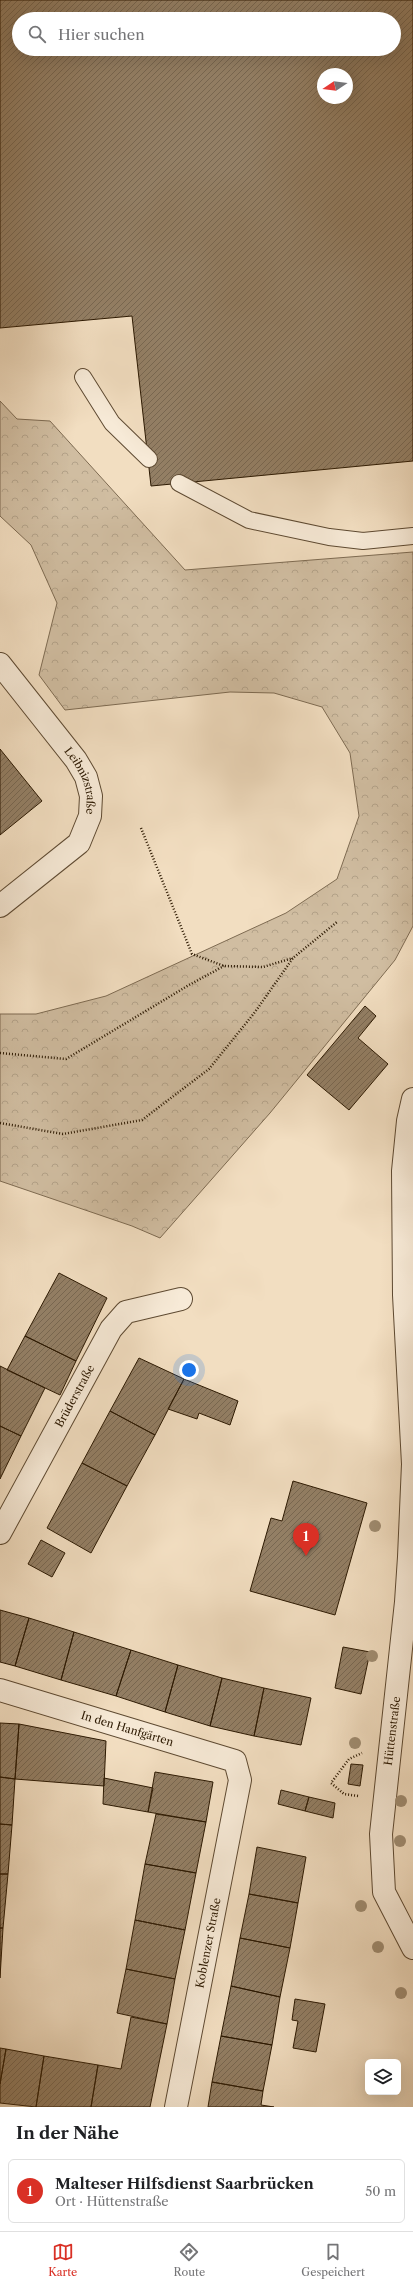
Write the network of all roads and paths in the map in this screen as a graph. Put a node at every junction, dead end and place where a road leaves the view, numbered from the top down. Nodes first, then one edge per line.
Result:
1 (83, 377) dead end
2 (149, 459) dead end
3 (179, 483) dead end
4 (413, 536) edge
5 (0, 664) edge
6 (142, 828) dead end
7 (0, 906) edge
8 (337, 922) dead end
9 (293, 958) junction
10 (224, 966) junction
11 (0, 1053) edge
12 (413, 1100) edge
13 (0, 1123) edge
14 (181, 1299) dead end
15 (0, 1534) edge
16 (0, 1690) edge
17 (390, 1746) junction
18 (240, 1780) joint
19 (331, 1783) dead end
20 (413, 1948) edge
21 (176, 2107) edge

1 - 2 lane
3 - 4 lane
5 - 7 street, Leibnizstraße
6 - 10 path
8 - 9 path
9 - 10 path
9 - 13 path
10 - 11 path
12 - 17 street, Hüttenstraße
14 - 15 street, Brüderstraße
16 - 18 street, In den Hanfgärten
17 - 19 path
17 - 20 street, Hüttenstraße
18 - 21 street, Koblenzer Straße

